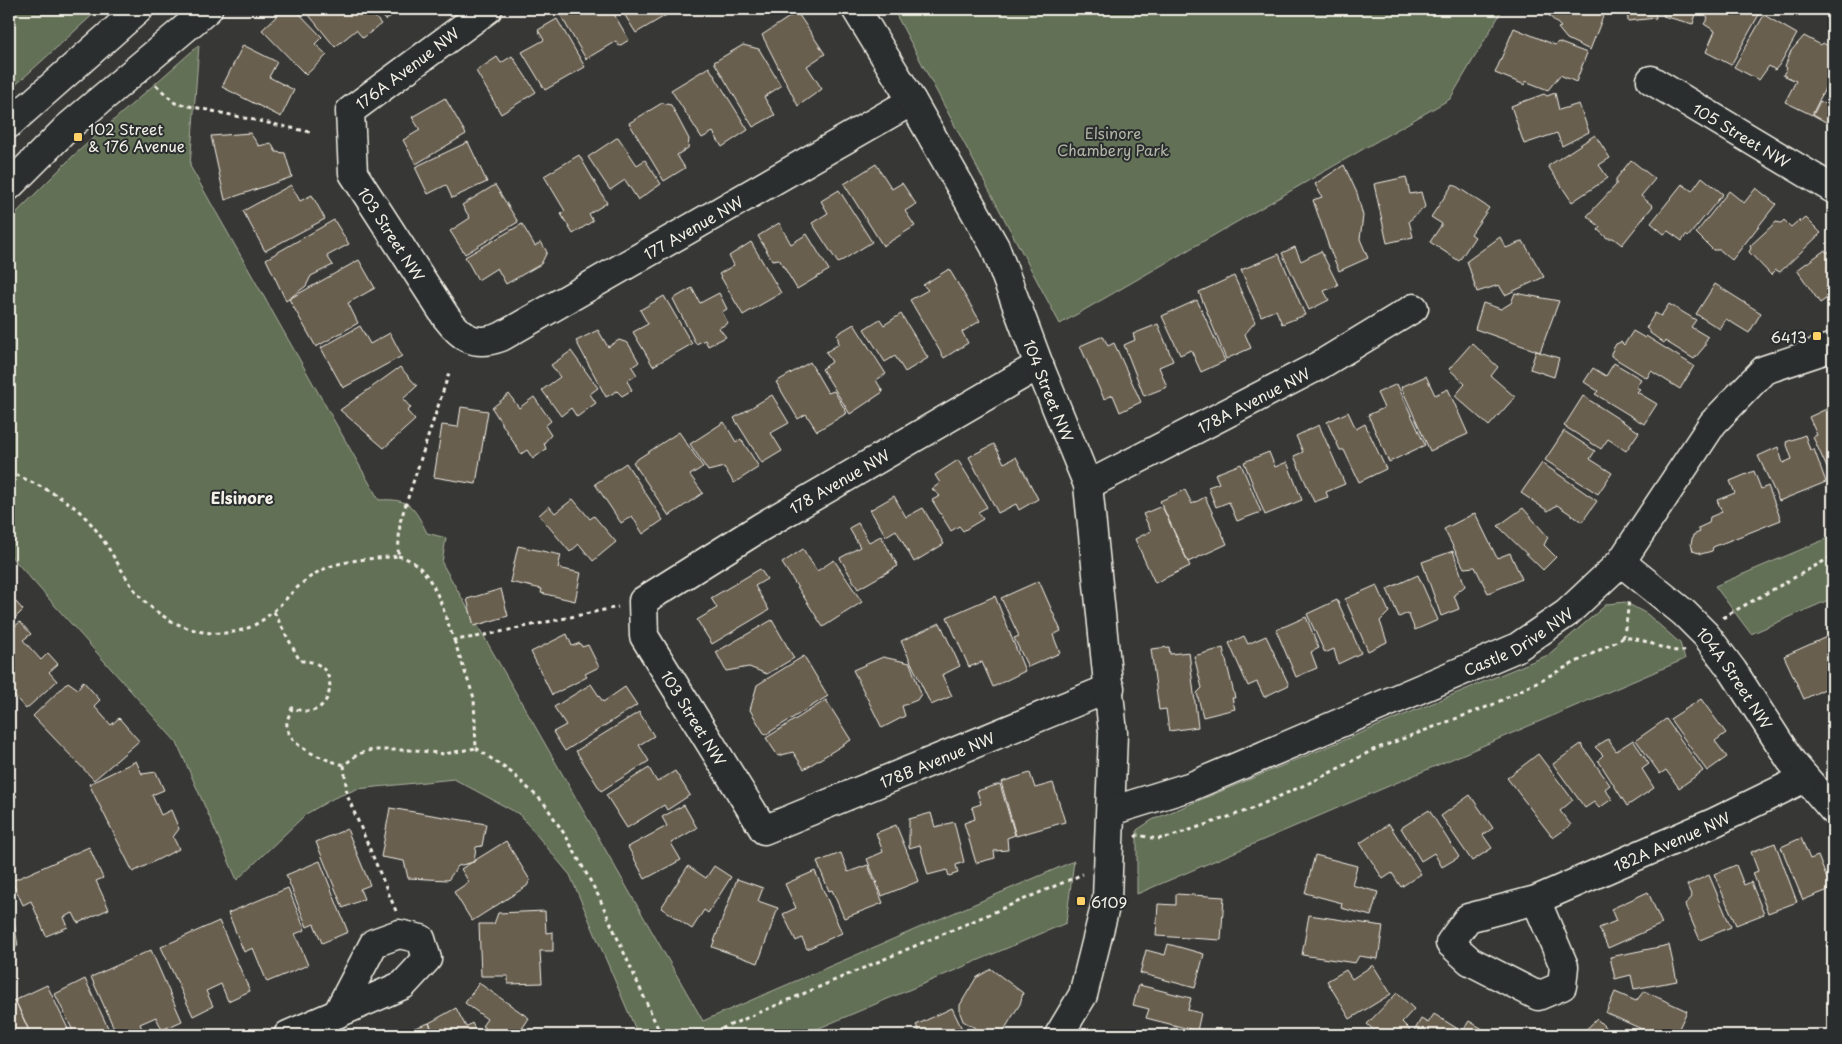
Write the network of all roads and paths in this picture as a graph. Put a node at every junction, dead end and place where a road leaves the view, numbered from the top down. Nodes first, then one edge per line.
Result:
1 (139, 9) edge
2 (208, 9) edge
3 (488, 9) edge
4 (856, 9) edge
5 (1651, 80) dead end
6 (152, 81) dead end
7 (912, 101) junction
8 (350, 111) joint
9 (9, 124) edge
10 (310, 132) dead end
11 (9, 186) edge
12 (1833, 189) edge
13 (1414, 308) dead end
14 (472, 340) joint
15 (1833, 347) edge
16 (1039, 365) junction
17 (450, 370) dead end
18 (9, 470) edge
19 (1088, 485) junction
20 (398, 556) junction
21 (1833, 556) edge
22 (1621, 562) junction
23 (643, 601) junction
24 (274, 612) junction
25 (1706, 635) junction
26 (454, 640) junction
27 (1110, 688) junction
28 (476, 748) junction
29 (344, 765) junction
30 (1805, 778) junction
31 (1833, 810) edge
32 (1111, 811) junction
33 (764, 830) joint
34 (1109, 853) junction
35 (1536, 900) dead end
36 (398, 914) dead end
37 (337, 1014) dead end
38 (288, 1035) edge
39 (662, 1035) edge
40 (706, 1035) edge
41 (1059, 1035) edge

1 - 9 street
2 - 11 street
3 - 8 street, 176A Avenue NW
4 - 7 street, 104 Street NW
5 - 12 street, 105 Street NW
6 - 10 path
7 - 14 street, 177 Avenue NW
7 - 16 street, 104 Street NW
8 - 14 street, 103 Street NW
13 - 19 street, 178A Avenue NW
15 - 22 street, Castle Drive NW
16 - 19 street, 104 Street NW
16 - 23 street, 178 Avenue NW
17 - 20 path
18 - 24 path
19 - 27 street, 104 Street NW
20 - 24 path
20 - 26 path
21 - 25 path
22 - 25 street, 104A Street NW
22 - 32 street, Castle Drive NW
23 - 26 path
23 - 33 street, 103 Street NW
24 - 29 path
25 - 30 street, 104A Street NW
25 - 34 path
26 - 28 path
27 - 32 street, 104 Street NW
27 - 33 street, 178B Avenue NW
28 - 29 path
28 - 39 path
29 - 36 path
30 - 31 street, 104A Street NW
30 - 35 street, 182A Avenue NW
32 - 34 street, 104 Street NW
34 - 40 path
34 - 41 street, 104 Street NW
37 - 38 street

